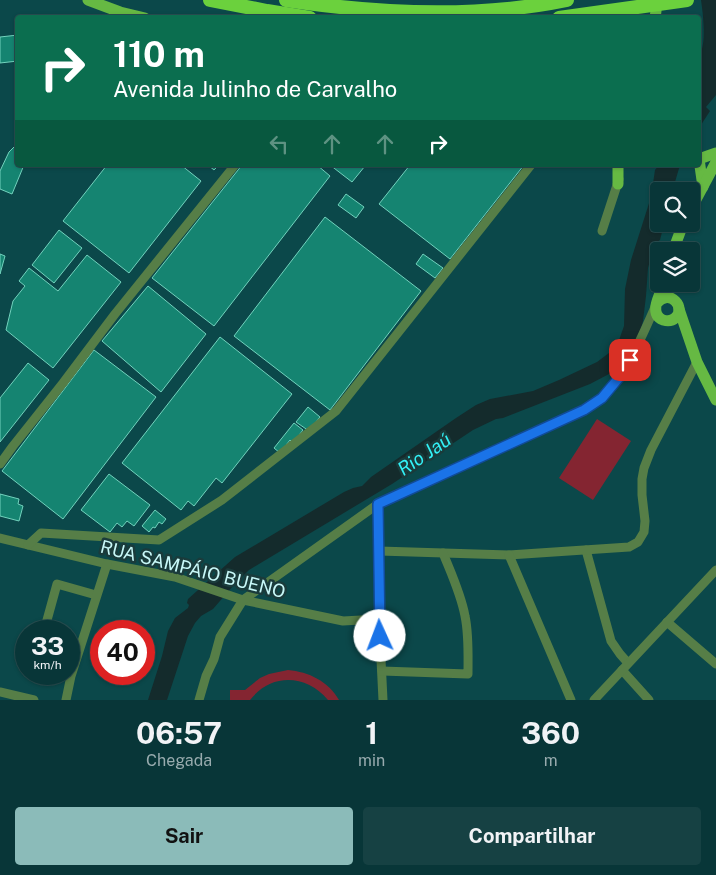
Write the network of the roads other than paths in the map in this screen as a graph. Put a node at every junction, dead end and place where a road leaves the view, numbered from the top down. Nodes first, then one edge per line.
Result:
1 (88, 0) edge
2 (210, 0) edge
3 (286, 0) edge
4 (567, 0) edge
5 (654, 0) edge
6 (687, 0) edge
7 (132, 15) edge
8 (251, 15) edge
9 (293, 15) edge
10 (579, 15) edge
11 (655, 15) edge
12 (716, 153) edge
13 (701, 158) edge
14 (716, 162) edge
15 (232, 167) edge
16 (529, 167) edge
17 (618, 167) edge
18 (622, 167) edge
19 (700, 167) edge
20 (618, 184) junction
21 (702, 187) junction
22 (700, 191) edge
23 (602, 231) dead end
24 (662, 292) edge
25 (670, 292) edge
26 (656, 305) junction
27 (677, 305) junction
28 (668, 320) junction
29 (645, 330) junction
30 (688, 337) junction
31 (697, 362) junction
32 (716, 400) edge
33 (0, 464) edge
34 (378, 504) junction
35 (0, 538) edge
36 (28, 545) junction
37 (586, 550) junction
38 (380, 551) junction
39 (443, 553) junction
40 (509, 555) junction
41 (107, 564) junction
42 (716, 570) edge
43 (96, 596) junction
44 (243, 600) junction
45 (379, 619) junction
46 (47, 620) edge
47 (667, 622) junction
48 (80, 640) edge
49 (628, 663) junction
50 (716, 664) edge
51 (622, 670) junction
52 (382, 671) junction
53 (67, 685) edge
54 (0, 692) edge
55 (34, 700) edge
56 (66, 700) edge
57 (199, 700) edge
58 (383, 700) edge
59 (571, 700) edge
60 (594, 700) edge
61 (649, 700) edge

1 - 7 main road
2 - 8 highway
2 - 9 highway
3 - 4 highway
5 - 11 main road
6 - 10 highway
12 - 13 main road
14 - 21 main road
15 - 33 street
16 - 36 street
17 - 20 main road
18 - 20 street
19 - 21 main road
20 - 23 street
21 - 22 main road
24 - 26 main road
25 - 27 main road
26 - 27 main road
26 - 28 main road
26 - 29 street
27 - 28 main road
27 - 30 main road
28 - 29 street
28 - 30 main road
29 - 34 street
30 - 31 main road
31 - 32 main road
31 - 37 street
34 - 38 street
34 - 44 street
35 - 36 street, RUA SAMPÁIO BUENO
36 - 41 street, RUA SAMPÁIO BUENO
37 - 40 street
37 - 49 street
38 - 39 street
38 - 45 street
39 - 40 street
39 - 52 street
40 - 59 street
41 - 43 street
41 - 44 street, RUA SAMPÁIO BUENO
42 - 47 street
43 - 46 street
43 - 48 street
44 - 45 street, RUA SAMPÁIO BUENO
44 - 57 street
45 - 52 street
47 - 49 street
47 - 50 street
49 - 51 street
51 - 60 street
51 - 61 street
52 - 58 street
53 - 56 street
54 - 55 street

